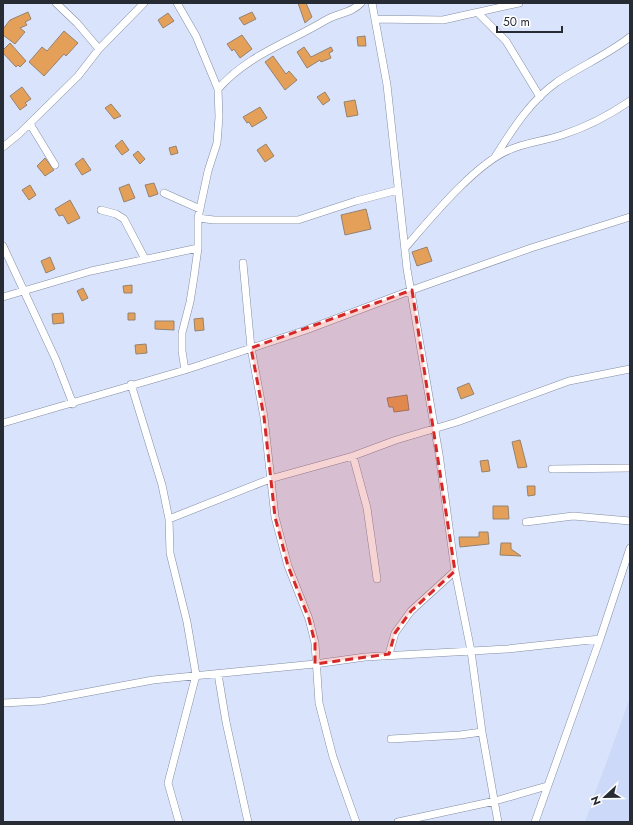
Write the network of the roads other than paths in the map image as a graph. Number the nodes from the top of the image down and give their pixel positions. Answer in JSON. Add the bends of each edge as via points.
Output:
{"nodes":[{"id":1,"x":56,"y":3,"type":"edge"},
{"id":2,"x":144,"y":3,"type":"edge"},
{"id":3,"x":177,"y":3,"type":"edge"},
{"id":4,"x":362,"y":3,"type":"edge"},
{"id":5,"x":372,"y":3,"type":"edge"},
{"id":6,"x":519,"y":3,"type":"edge"},
{"id":7,"x":478,"y":13,"type":"junction"},
{"id":8,"x":375,"y":18,"type":"junction"},
{"id":9,"x":630,"y":37,"type":"edge"},
{"id":10,"x":99,"y":49,"type":"junction"},
{"id":11,"x":218,"y":89,"type":"junction"},
{"id":12,"x":540,"y":96,"type":"junction"},
{"id":13,"x":630,"y":101,"type":"edge"},
{"id":14,"x":30,"y":124,"type":"junction"},
{"id":15,"x":3,"y":147,"type":"edge"},
{"id":16,"x":494,"y":157,"type":"junction"},
{"id":17,"x":55,"y":165,"type":"dead end"},
{"id":18,"x":398,"y":190,"type":"junction"},
{"id":19,"x":164,"y":193,"type":"dead end"},
{"id":20,"x":200,"y":209,"type":"junction"},
{"id":21,"x":101,"y":210,"type":"dead end"},
{"id":22,"x":630,"y":217,"type":"edge"},
{"id":23,"x":198,"y":218,"type":"junction"},
{"id":24,"x":3,"y":246,"type":"edge"},
{"id":25,"x":198,"y":248,"type":"junction"},
{"id":26,"x":405,"y":248,"type":"junction"},
{"id":27,"x":145,"y":259,"type":"junction"},
{"id":28,"x":243,"y":263,"type":"dead end"},
{"id":29,"x":412,"y":290,"type":"junction"},
{"id":30,"x":24,"y":292,"type":"junction"},
{"id":31,"x":3,"y":297,"type":"edge"},
{"id":32,"x":251,"y":348,"type":"junction"},
{"id":33,"x":630,"y":369,"type":"edge"},
{"id":34,"x":185,"y":370,"type":"junction"},
{"id":35,"x":131,"y":384,"type":"junction"},
{"id":36,"x":73,"y":404,"type":"junction"},
{"id":37,"x":3,"y":423,"type":"edge"},
{"id":38,"x":434,"y":429,"type":"junction"},
{"id":39,"x":353,"y":456,"type":"junction"},
{"id":40,"x":630,"y":468,"type":"edge"},
{"id":41,"x":552,"y":470,"type":"dead end"},
{"id":42,"x":270,"y":479,"type":"junction"},
{"id":43,"x":169,"y":519,"type":"junction"},
{"id":44,"x":630,"y":521,"type":"edge"},
{"id":45,"x":526,"y":522,"type":"dead end"},
{"id":46,"x":630,"y":548,"type":"edge"},
{"id":47,"x":455,"y":571,"type":"junction"},
{"id":48,"x":377,"y":579,"type":"dead end"},
{"id":49,"x":600,"y":639,"type":"junction"},
{"id":50,"x":471,"y":651,"type":"junction"},
{"id":51,"x":389,"y":654,"type":"junction"},
{"id":52,"x":315,"y":664,"type":"junction"},
{"id":53,"x":218,"y":674,"type":"junction"},
{"id":54,"x":196,"y":675,"type":"junction"},
{"id":55,"x":3,"y":704,"type":"edge"},
{"id":56,"x":482,"y":732,"type":"junction"},
{"id":57,"x":391,"y":739,"type":"dead end"},
{"id":58,"x":547,"y":786,"type":"junction"},
{"id":59,"x":495,"y":802,"type":"junction"},
{"id":60,"x":179,"y":822,"type":"edge"},
{"id":61,"x":248,"y":822,"type":"edge"},
{"id":62,"x":356,"y":822,"type":"edge"},
{"id":63,"x":398,"y":822,"type":"edge"},
{"id":64,"x":498,"y":822,"type":"edge"},
{"id":65,"x":535,"y":822,"type":"edge"}],
"edges":[{"from":1,"to":10,"type":"street"},
{"from":2,"to":10,"type":"street"},
{"from":3,"to":11,"type":"street","via":[[196,36]]},
{"from":4,"to":11,"type":"street","via":[[241,66]]},
{"from":5,"to":8,"type":"street"},
{"from":6,"to":7,"type":"street"},
{"from":7,"to":8,"type":"street","via":[[443,20]]},
{"from":7,"to":12,"type":"street","via":[[506,41]]},
{"from":8,"to":18,"type":"street","via":[[387,85]]},
{"from":9,"to":12,"type":"street","via":[[613,51],[557,82]]},
{"from":10,"to":14,"type":"street","via":[[78,76]]},
{"from":11,"to":20,"type":"street","via":[[217,143]]},
{"from":12,"to":16,"type":"street","via":[[517,123]]},
{"from":13,"to":16,"type":"street","via":[[608,117],[588,126],[509,149]]},
{"from":14,"to":15,"type":"street"},
{"from":14,"to":17,"type":"street"},
{"from":16,"to":26,"type":"street","via":[[431,217]]},
{"from":18,"to":23,"type":"street","via":[[298,220]]},
{"from":18,"to":26,"type":"street"},
{"from":19,"to":20,"type":"street"},
{"from":20,"to":23,"type":"street"},
{"from":21,"to":27,"type":"street","via":[[124,219]]},
{"from":22,"to":29,"type":"street","via":[[531,248]]},
{"from":23,"to":25,"type":"street"},
{"from":24,"to":30,"type":"street"},
{"from":25,"to":27,"type":"street"},
{"from":25,"to":34,"type":"street","via":[[190,302],[182,333]]},
{"from":26,"to":29,"type":"street"},
{"from":27,"to":30,"type":"street","via":[[91,271]]},
{"from":28,"to":32,"type":"street"},
{"from":29,"to":32,"type":"street"},
{"from":29,"to":38,"type":"street"},
{"from":30,"to":31,"type":"street"},
{"from":30,"to":36,"type":"street","via":[[56,360]]},
{"from":32,"to":34,"type":"street"},
{"from":32,"to":42,"type":"street","via":[[264,417]]},
{"from":33,"to":38,"type":"street","via":[[569,381]]},
{"from":34,"to":35,"type":"street"},
{"from":35,"to":36,"type":"street"},
{"from":35,"to":43,"type":"street","via":[[162,485]]},
{"from":36,"to":37,"type":"street"},
{"from":38,"to":39,"type":"street"},
{"from":38,"to":47,"type":"street"},
{"from":39,"to":42,"type":"street"},
{"from":39,"to":48,"type":"street","via":[[367,508]]},
{"from":40,"to":41,"type":"street"},
{"from":42,"to":43,"type":"street"},
{"from":42,"to":52,"type":"street","via":[[280,541],[309,619],[315,643]]},
{"from":43,"to":54,"type":"street","via":[[170,553],[187,622]]},
{"from":44,"to":45,"type":"street","via":[[573,516]]},
{"from":46,"to":49,"type":"street"},
{"from":47,"to":50,"type":"street"},
{"from":47,"to":51,"type":"street","via":[[411,612],[395,633]]},
{"from":49,"to":50,"type":"street"},
{"from":49,"to":58,"type":"street"},
{"from":50,"to":51,"type":"street"},
{"from":50,"to":56,"type":"street"},
{"from":51,"to":52,"type":"street"},
{"from":52,"to":53,"type":"street"},
{"from":52,"to":62,"type":"street","via":[[319,703],[329,742]]},
{"from":53,"to":54,"type":"street"},
{"from":53,"to":61,"type":"street","via":[[227,729]]},
{"from":54,"to":55,"type":"street","via":[[124,685],[41,701]]},
{"from":54,"to":60,"type":"street","via":[[168,783]]},
{"from":56,"to":57,"type":"street","via":[[460,736]]},
{"from":56,"to":59,"type":"street"},
{"from":58,"to":59,"type":"street"},
{"from":58,"to":65,"type":"street"},
{"from":59,"to":63,"type":"street"},
{"from":59,"to":64,"type":"street"}]}
